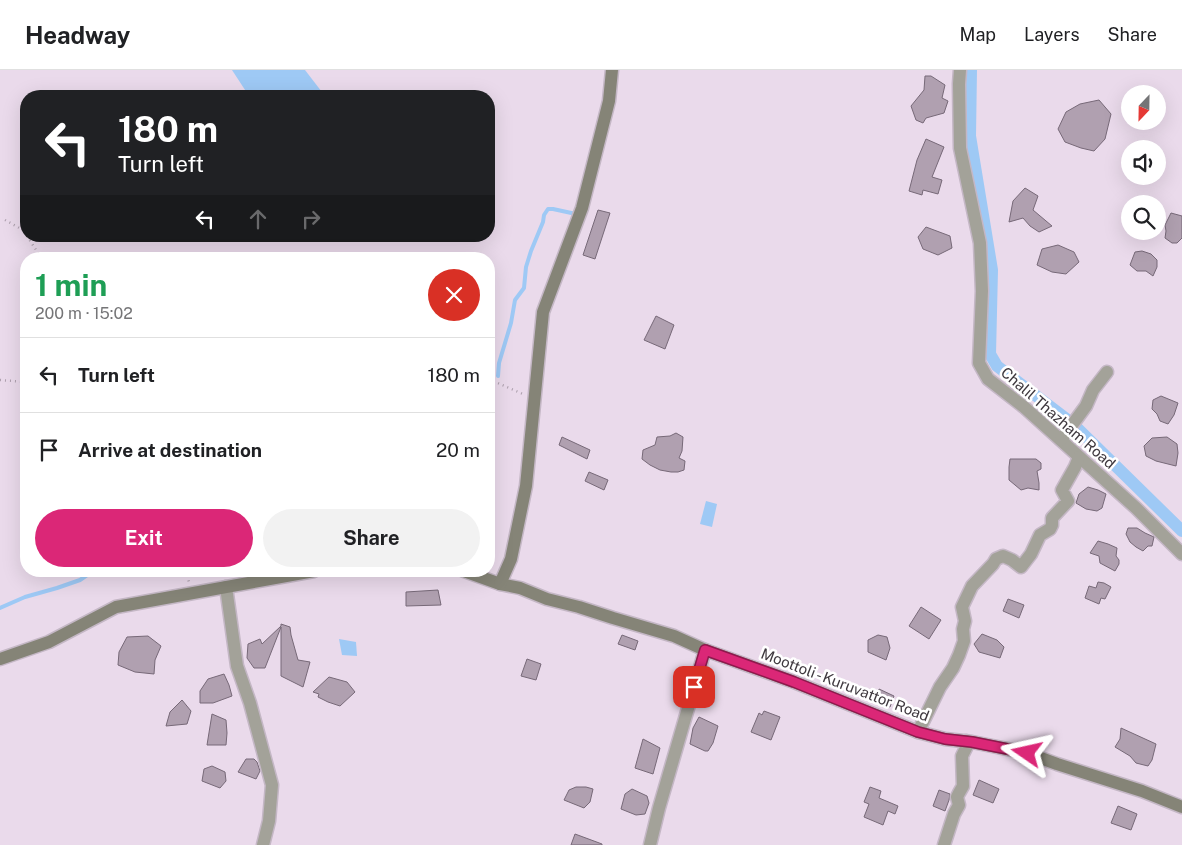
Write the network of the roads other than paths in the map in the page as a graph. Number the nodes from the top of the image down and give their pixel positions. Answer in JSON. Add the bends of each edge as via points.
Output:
{"nodes":[{"id":1,"x":612,"y":70,"type":"edge"},
{"id":2,"x":960,"y":70,"type":"edge"},
{"id":3,"x":1107,"y":372,"type":"dead end"},
{"id":4,"x":1060,"y":440,"type":"junction"},
{"id":5,"x":1079,"y":457,"type":"junction"},
{"id":6,"x":1182,"y":554,"type":"edge"},
{"id":7,"x":279,"y":577,"type":"edge"},
{"id":8,"x":481,"y":577,"type":"edge"},
{"id":9,"x":500,"y":584,"type":"junction"},
{"id":10,"x":226,"y":586,"type":"junction"},
{"id":11,"x":705,"y":650,"type":"junction"},
{"id":12,"x":0,"y":659,"type":"edge"},
{"id":13,"x":918,"y":732,"type":"junction"},
{"id":14,"x":966,"y":741,"type":"junction"},
{"id":15,"x":1182,"y":807,"type":"edge"},
{"id":16,"x":263,"y":845,"type":"edge"},
{"id":17,"x":650,"y":845,"type":"edge"},
{"id":18,"x":944,"y":845,"type":"edge"}],
"edges":[{"from":1,"to":9,"type":"main road","via":[[609,101],[582,208],[543,312],[526,486],[511,559]]},
{"from":2,"to":4,"type":"street","name":"Chalil Thazham Road","via":[[960,148],[980,243],[980,364],[988,379]]},
{"from":3,"to":4,"type":"street"},
{"from":4,"to":5,"type":"street","name":"Chalil Thazham Road"},
{"from":5,"to":6,"type":"street","name":"Chalil Thazham Road"},
{"from":5,"to":13,"type":"street","via":[[1062,490],[1068,501],[1052,518],[1050,530],[1040,535],[1021,567],[1002,556],[996,558],[972,586],[962,607],[964,641],[959,655]]},
{"from":7,"to":10,"type":"main road"},
{"from":8,"to":9,"type":"main road","name":"Moottoli - Kuruvattor Road"},
{"from":9,"to":11,"type":"main road","name":"Moottoli - Kuruvattor Road","via":[[674,636]]},
{"from":10,"to":12,"type":"main road","via":[[116,607],[49,642]]},
{"from":10,"to":16,"type":"street","via":[[237,666],[272,786]]},
{"from":11,"to":13,"type":"main road","name":"Moottoli - Kuruvattor Road"},
{"from":11,"to":17,"type":"street"},
{"from":13,"to":14,"type":"main road","name":"Moottoli - Kuruvattor Road"},
{"from":14,"to":15,"type":"main road","name":"Moottoli - Kuruvattor Road","via":[[1027,753]]},
{"from":14,"to":18,"type":"street","via":[[962,756],[963,786],[957,797],[959,805]]}]}
